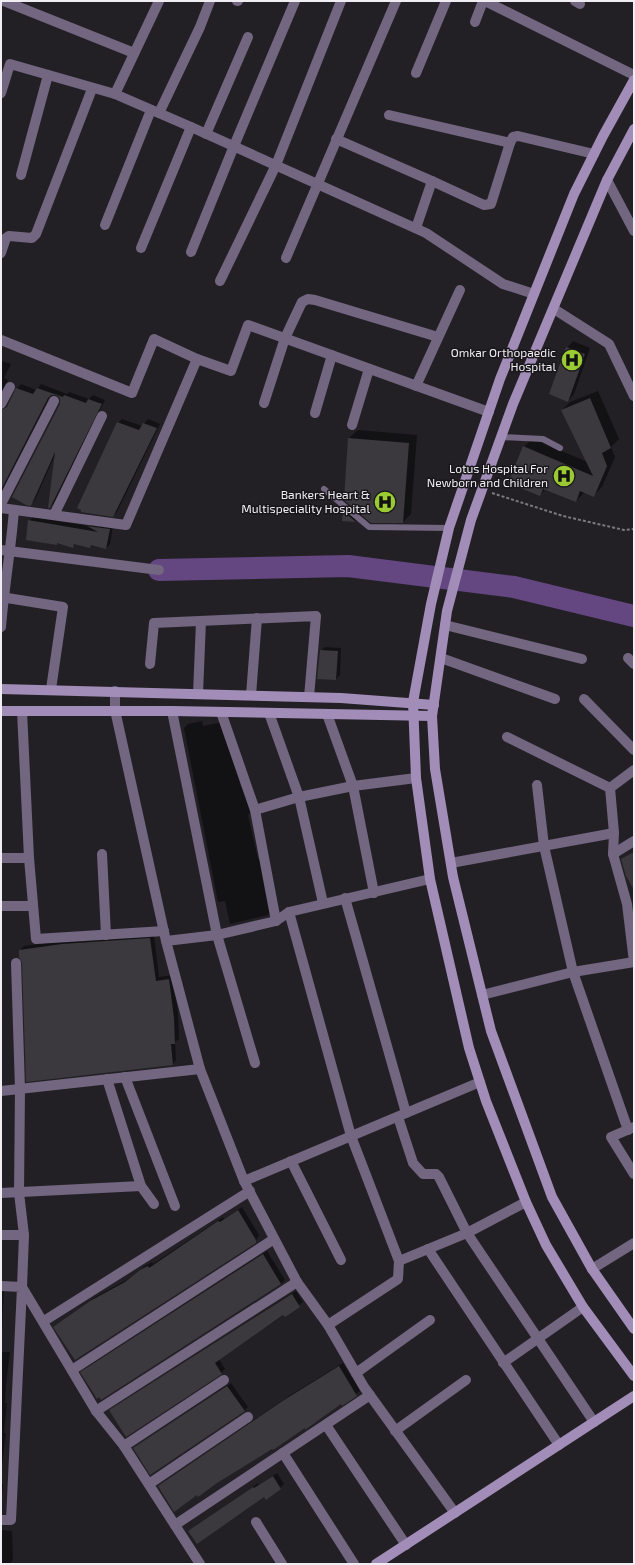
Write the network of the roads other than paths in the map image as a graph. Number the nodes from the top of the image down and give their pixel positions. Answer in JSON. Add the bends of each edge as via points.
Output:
{"nodes":[{"id":1,"x":4,"y":1,"type":"edge"},
{"id":2,"x":159,"y":1,"type":"edge"},
{"id":3,"x":210,"y":1,"type":"edge"},
{"id":4,"x":295,"y":1,"type":"edge"},
{"id":5,"x":340,"y":1,"type":"edge"},
{"id":6,"x":396,"y":1,"type":"edge"},
{"id":7,"x":446,"y":1,"type":"edge"},
{"id":8,"x":484,"y":1,"type":"edge"},
{"id":9,"x":475,"y":22,"type":"dead end"},
{"id":10,"x":248,"y":37,"type":"dead end"},
{"id":11,"x":134,"y":54,"type":"junction"},
{"id":12,"x":416,"y":73,"type":"dead end"},
{"id":13,"x":48,"y":75,"type":"junction"},
{"id":14,"x":634,"y":76,"type":"edge"},
{"id":15,"x":634,"y":80,"type":"edge"},
{"id":16,"x":92,"y":88,"type":"junction"},
{"id":17,"x":1,"y":93,"type":"edge"},
{"id":18,"x":115,"y":94,"type":"junction"},
{"id":19,"x":155,"y":112,"type":"junction"},
{"id":20,"x":389,"y":115,"type":"dead end"},
{"id":21,"x":191,"y":127,"type":"junction"},
{"id":22,"x":634,"y":128,"type":"edge"},
{"id":23,"x":206,"y":134,"type":"junction"},
{"id":24,"x":336,"y":139,"type":"junction"},
{"id":25,"x":510,"y":143,"type":"junction"},
{"id":26,"x":234,"y":146,"type":"junction"},
{"id":27,"x":594,"y":154,"type":"junction"},
{"id":28,"x":276,"y":164,"type":"junction"},
{"id":29,"x":21,"y":175,"type":"dead end"},
{"id":30,"x":607,"y":180,"type":"junction"},
{"id":31,"x":432,"y":181,"type":"junction"},
{"id":32,"x":317,"y":183,"type":"junction"},
{"id":33,"x":105,"y":225,"type":"dead end"},
{"id":34,"x":416,"y":228,"type":"junction"},
{"id":35,"x":634,"y":230,"type":"edge"},
{"id":36,"x":141,"y":248,"type":"dead end"},
{"id":37,"x":191,"y":252,"type":"dead end"},
{"id":38,"x":1,"y":254,"type":"edge"},
{"id":39,"x":286,"y":258,"type":"dead end"},
{"id":40,"x":220,"y":281,"type":"dead end"},
{"id":41,"x":460,"y":290,"type":"dead end"},
{"id":42,"x":534,"y":294,"type":"junction"},
{"id":43,"x":554,"y":309,"type":"junction"},
{"id":44,"x":438,"y":337,"type":"junction"},
{"id":45,"x":285,"y":338,"type":"junction"},
{"id":46,"x":1,"y":340,"type":"edge"},
{"id":47,"x":332,"y":355,"type":"junction"},
{"id":48,"x":197,"y":359,"type":"junction"},
{"id":49,"x":369,"y":369,"type":"junction"},
{"id":50,"x":416,"y":386,"type":"junction"},
{"id":51,"x":10,"y":387,"type":"dead end"},
{"id":52,"x":634,"y":396,"type":"edge"},
{"id":53,"x":54,"y":401,"type":"dead end"},
{"id":54,"x":264,"y":403,"type":"dead end"},
{"id":55,"x":1,"y":404,"type":"edge"},
{"id":56,"x":489,"y":412,"type":"junction"},
{"id":57,"x":316,"y":413,"type":"dead end"},
{"id":58,"x":102,"y":416,"type":"dead end"},
{"id":59,"x":352,"y":425,"type":"dead end"},
{"id":60,"x":501,"y":437,"type":"junction"},
{"id":61,"x":560,"y":448,"type":"dead end"},
{"id":62,"x":324,"y":489,"type":"dead end"},
{"id":63,"x":1,"y":504,"type":"edge"},
{"id":64,"x":1,"y":508,"type":"edge"},
{"id":65,"x":14,"y":510,"type":"junction"},
{"id":66,"x":54,"y":515,"type":"junction"},
{"id":67,"x":449,"y":528,"type":"junction"},
{"id":68,"x":6,"y":551,"type":"edge"},
{"id":69,"x":159,"y":570,"type":"dead end"},
{"id":70,"x":2,"y":597,"type":"edge"},
{"id":71,"x":257,"y":618,"type":"junction"},
{"id":72,"x":201,"y":621,"type":"junction"},
{"id":73,"x":445,"y":626,"type":"junction"},
{"id":74,"x":1,"y":627,"type":"edge"},
{"id":75,"x":441,"y":658,"type":"junction"},
{"id":76,"x":582,"y":659,"type":"dead end"},
{"id":77,"x":150,"y":664,"type":"dead end"},
{"id":78,"x":1,"y":689,"type":"edge"},
{"id":79,"x":51,"y":689,"type":"junction"},
{"id":80,"x":115,"y":691,"type":"junction"},
{"id":81,"x":198,"y":694,"type":"junction"},
{"id":82,"x":251,"y":695,"type":"junction"},
{"id":83,"x":309,"y":697,"type":"junction"},
{"id":84,"x":555,"y":699,"type":"dead end"},
{"id":85,"x":584,"y":699,"type":"dead end"},
{"id":86,"x":413,"y":702,"type":"junction"},
{"id":87,"x":434,"y":704,"type":"junction"},
{"id":88,"x":114,"y":710,"type":"junction"},
{"id":89,"x":172,"y":710,"type":"junction"},
{"id":90,"x":1,"y":711,"type":"edge"},
{"id":91,"x":22,"y":711,"type":"junction"},
{"id":92,"x":221,"y":712,"type":"junction"},
{"id":93,"x":269,"y":713,"type":"junction"},
{"id":94,"x":327,"y":714,"type":"junction"},
{"id":95,"x":413,"y":716,"type":"junction"},
{"id":96,"x":432,"y":716,"type":"junction"},
{"id":97,"x":507,"y":737,"type":"dead end"},
{"id":98,"x":634,"y":750,"type":"edge"},
{"id":99,"x":634,"y":770,"type":"edge"},
{"id":100,"x":416,"y":778,"type":"junction"},
{"id":101,"x":537,"y":785,"type":"dead end"},
{"id":102,"x":353,"y":786,"type":"junction"},
{"id":103,"x":610,"y":788,"type":"junction"},
{"id":104,"x":299,"y":796,"type":"junction"},
{"id":105,"x":255,"y":810,"type":"junction"},
{"id":106,"x":614,"y":834,"type":"junction"},
{"id":107,"x":634,"y":841,"type":"edge"},
{"id":108,"x":544,"y":846,"type":"junction"},
{"id":109,"x":102,"y":854,"type":"dead end"},
{"id":110,"x":614,"y":854,"type":"junction"},
{"id":111,"x":1,"y":858,"type":"edge"},
{"id":112,"x":29,"y":858,"type":"junction"},
{"id":113,"x":451,"y":863,"type":"junction"},
{"id":114,"x":430,"y":879,"type":"junction"},
{"id":115,"x":374,"y":893,"type":"junction"},
{"id":116,"x":345,"y":898,"type":"junction"},
{"id":117,"x":630,"y":902,"type":"edge"},
{"id":118,"x":323,"y":904,"type":"junction"},
{"id":119,"x":1,"y":906,"type":"edge"},
{"id":120,"x":33,"y":906,"type":"junction"},
{"id":121,"x":289,"y":912,"type":"junction"},
{"id":122,"x":276,"y":921,"type":"junction"},
{"id":123,"x":106,"y":935,"type":"junction"},
{"id":124,"x":217,"y":935,"type":"junction"},
{"id":125,"x":165,"y":936,"type":"junction"},
{"id":126,"x":634,"y":962,"type":"edge"},
{"id":127,"x":16,"y":963,"type":"dead end"},
{"id":128,"x":573,"y":972,"type":"junction"},
{"id":129,"x":482,"y":995,"type":"junction"},
{"id":130,"x":255,"y":1063,"type":"dead end"},
{"id":131,"x":200,"y":1069,"type":"junction"},
{"id":132,"x":126,"y":1077,"type":"junction"},
{"id":133,"x":107,"y":1079,"type":"junction"},
{"id":134,"x":480,"y":1082,"type":"junction"},
{"id":135,"x":20,"y":1088,"type":"junction"},
{"id":136,"x":1,"y":1091,"type":"edge"},
{"id":137,"x":402,"y":1115,"type":"junction"},
{"id":138,"x":631,"y":1129,"type":"edge"},
{"id":139,"x":351,"y":1136,"type":"junction"},
{"id":140,"x":291,"y":1161,"type":"junction"},
{"id":141,"x":634,"y":1174,"type":"edge"},
{"id":142,"x":244,"y":1181,"type":"junction"},
{"id":143,"x":142,"y":1186,"type":"junction"},
{"id":144,"x":250,"y":1191,"type":"junction"},
{"id":145,"x":19,"y":1193,"type":"junction"},
{"id":146,"x":1,"y":1194,"type":"edge"},
{"id":147,"x":526,"y":1202,"type":"junction"},
{"id":148,"x":154,"y":1204,"type":"dead end"},
{"id":149,"x":175,"y":1206,"type":"dead end"},
{"id":150,"x":467,"y":1233,"type":"junction"},
{"id":151,"x":1,"y":1235,"type":"edge"},
{"id":152,"x":24,"y":1235,"type":"junction"},
{"id":153,"x":274,"y":1239,"type":"junction"},
{"id":154,"x":634,"y":1243,"type":"edge"},
{"id":155,"x":428,"y":1249,"type":"junction"},
{"id":156,"x":341,"y":1260,"type":"dead end"},
{"id":157,"x":399,"y":1261,"type":"junction"},
{"id":158,"x":592,"y":1269,"type":"junction"},
{"id":159,"x":297,"y":1282,"type":"junction"},
{"id":160,"x":1,"y":1286,"type":"edge"},
{"id":161,"x":22,"y":1287,"type":"junction"},
{"id":162,"x":583,"y":1307,"type":"junction"},
{"id":163,"x":430,"y":1320,"type":"dead end"},
{"id":164,"x":44,"y":1321,"type":"junction"},
{"id":165,"x":328,"y":1325,"type":"junction"},
{"id":166,"x":634,"y":1329,"type":"edge"},
{"id":167,"x":538,"y":1340,"type":"junction"},
{"id":168,"x":503,"y":1363,"type":"junction"},
{"id":169,"x":72,"y":1370,"type":"junction"},
{"id":170,"x":356,"y":1373,"type":"junction"},
{"id":171,"x":634,"y":1376,"type":"edge"},
{"id":172,"x":224,"y":1380,"type":"dead end"},
{"id":173,"x":466,"y":1380,"type":"dead end"},
{"id":174,"x":370,"y":1395,"type":"junction"},
{"id":175,"x":634,"y":1396,"type":"edge"},
{"id":176,"x":96,"y":1411,"type":"junction"},
{"id":177,"x":248,"y":1417,"type":"dead end"},
{"id":178,"x":594,"y":1422,"type":"junction"},
{"id":179,"x":326,"y":1425,"type":"junction"},
{"id":180,"x":395,"y":1431,"type":"junction"},
{"id":181,"x":559,"y":1445,"type":"junction"},
{"id":182,"x":124,"y":1446,"type":"junction"},
{"id":183,"x":283,"y":1453,"type":"junction"},
{"id":184,"x":149,"y":1484,"type":"junction"},
{"id":185,"x":455,"y":1513,"type":"junction"},
{"id":186,"x":1,"y":1520,"type":"edge"},
{"id":187,"x":256,"y":1522,"type":"dead end"},
{"id":188,"x":175,"y":1525,"type":"junction"},
{"id":189,"x":406,"y":1545,"type":"junction"},
{"id":190,"x":200,"y":1564,"type":"edge"},
{"id":191,"x":282,"y":1564,"type":"edge"},
{"id":192,"x":354,"y":1564,"type":"edge"},
{"id":193,"x":376,"y":1564,"type":"edge"}],
"edges":[{"from":1,"to":11,"type":"street"},
{"from":2,"to":11,"type":"street"},
{"from":3,"to":19,"type":"street","via":[[200,27]]},
{"from":4,"to":26,"type":"street"},
{"from":5,"to":28,"type":"street"},
{"from":6,"to":24,"type":"street"},
{"from":7,"to":12,"type":"street"},
{"from":8,"to":9,"type":"street"},
{"from":8,"to":14,"type":"street"},
{"from":10,"to":23,"type":"street"},
{"from":11,"to":18,"type":"street"},
{"from":13,"to":16,"type":"street"},
{"from":13,"to":17,"type":"street","via":[[10,64]]},
{"from":13,"to":29,"type":"street"},
{"from":15,"to":27,"type":"street"},
{"from":16,"to":18,"type":"street"},
{"from":16,"to":38,"type":"street","via":[[36,234],[32,238],[9,236]]},
{"from":18,"to":19,"type":"street"},
{"from":19,"to":21,"type":"street"},
{"from":19,"to":33,"type":"street"},
{"from":20,"to":25,"type":"street"},
{"from":21,"to":23,"type":"street"},
{"from":21,"to":36,"type":"street"},
{"from":22,"to":30,"type":"street"},
{"from":23,"to":26,"type":"street"},
{"from":24,"to":31,"type":"street"},
{"from":24,"to":32,"type":"street"},
{"from":25,"to":27,"type":"street","via":[[513,137],[518,136]]},
{"from":25,"to":31,"type":"street","via":[[491,204],[484,205]]},
{"from":26,"to":28,"type":"street"},
{"from":26,"to":37,"type":"street"},
{"from":27,"to":42,"type":"street","via":[[574,194]]},
{"from":28,"to":32,"type":"street"},
{"from":28,"to":40,"type":"street"},
{"from":30,"to":35,"type":"street"},
{"from":30,"to":43,"type":"street"},
{"from":31,"to":34,"type":"street"},
{"from":32,"to":34,"type":"street"},
{"from":32,"to":39,"type":"street"},
{"from":34,"to":42,"type":"street","via":[[503,284]]},
{"from":41,"to":44,"type":"street"},
{"from":42,"to":56,"type":"street"},
{"from":43,"to":52,"type":"street","via":[[609,344]]},
{"from":43,"to":60,"type":"street"},
{"from":44,"to":45,"type":"street","via":[[308,299],[302,302]]},
{"from":44,"to":50,"type":"street"},
{"from":45,"to":47,"type":"street"},
{"from":45,"to":48,"type":"street","via":[[248,325],[231,371]]},
{"from":45,"to":54,"type":"street"},
{"from":46,"to":48,"type":"street","via":[[132,393],[154,339]]},
{"from":47,"to":49,"type":"street"},
{"from":47,"to":57,"type":"street"},
{"from":48,"to":66,"type":"street","via":[[126,525]]},
{"from":49,"to":50,"type":"street"},
{"from":49,"to":59,"type":"street"},
{"from":50,"to":56,"type":"street"},
{"from":51,"to":55,"type":"street"},
{"from":53,"to":63,"type":"street"},
{"from":56,"to":67,"type":"street"},
{"from":58,"to":66,"type":"street"},
{"from":60,"to":61,"type":"lane","via":[[544,439]]},
{"from":60,"to":73,"type":"street","via":[[466,534]]},
{"from":62,"to":67,"type":"lane","via":[[369,527]]},
{"from":64,"to":65,"type":"street"},
{"from":65,"to":66,"type":"street"},
{"from":65,"to":68,"type":"street"},
{"from":67,"to":86,"type":"street","via":[[431,604]]},
{"from":68,"to":69,"type":"street"},
{"from":68,"to":70,"type":"street"},
{"from":70,"to":74,"type":"street"},
{"from":70,"to":79,"type":"street","via":[[63,606]]},
{"from":71,"to":72,"type":"street"},
{"from":71,"to":82,"type":"street"},
{"from":71,"to":83,"type":"street","via":[[316,616]]},
{"from":72,"to":77,"type":"street","via":[[154,623]]},
{"from":72,"to":81,"type":"street"},
{"from":73,"to":75,"type":"street"},
{"from":73,"to":76,"type":"street"},
{"from":75,"to":84,"type":"street"},
{"from":75,"to":87,"type":"street"},
{"from":78,"to":79,"type":"street"},
{"from":79,"to":80,"type":"street"},
{"from":80,"to":81,"type":"street"},
{"from":80,"to":88,"type":"street"},
{"from":81,"to":82,"type":"street"},
{"from":82,"to":83,"type":"street"},
{"from":83,"to":86,"type":"street"},
{"from":85,"to":98,"type":"street"},
{"from":86,"to":87,"type":"street"},
{"from":86,"to":95,"type":"street"},
{"from":87,"to":96,"type":"street"},
{"from":88,"to":89,"type":"street"},
{"from":88,"to":91,"type":"street"},
{"from":88,"to":125,"type":"street"},
{"from":89,"to":92,"type":"street"},
{"from":89,"to":124,"type":"street"},
{"from":90,"to":91,"type":"street"},
{"from":91,"to":112,"type":"street"},
{"from":92,"to":93,"type":"street"},
{"from":92,"to":105,"type":"street"},
{"from":93,"to":94,"type":"street"},
{"from":93,"to":104,"type":"street"},
{"from":94,"to":95,"type":"street"},
{"from":94,"to":102,"type":"street"},
{"from":95,"to":96,"type":"street"},
{"from":95,"to":100,"type":"street"},
{"from":96,"to":113,"type":"street","via":[[435,769]]},
{"from":97,"to":103,"type":"street"},
{"from":99,"to":103,"type":"street"},
{"from":100,"to":102,"type":"street"},
{"from":100,"to":114,"type":"street"},
{"from":101,"to":108,"type":"street"},
{"from":102,"to":104,"type":"street"},
{"from":102,"to":115,"type":"street"},
{"from":103,"to":106,"type":"street"},
{"from":104,"to":105,"type":"street"},
{"from":104,"to":118,"type":"street"},
{"from":105,"to":122,"type":"street"},
{"from":106,"to":108,"type":"street"},
{"from":106,"to":110,"type":"street"},
{"from":107,"to":110,"type":"street"},
{"from":108,"to":113,"type":"street"},
{"from":108,"to":128,"type":"street"},
{"from":109,"to":123,"type":"street"},
{"from":110,"to":117,"type":"street"},
{"from":111,"to":112,"type":"street"},
{"from":112,"to":120,"type":"street"},
{"from":113,"to":129,"type":"street"},
{"from":114,"to":115,"type":"street"},
{"from":114,"to":134,"type":"street","via":[[469,1048]]},
{"from":115,"to":116,"type":"street"},
{"from":116,"to":118,"type":"street"},
{"from":116,"to":137,"type":"street"},
{"from":117,"to":126,"type":"street"},
{"from":118,"to":121,"type":"street"},
{"from":119,"to":120,"type":"street"},
{"from":120,"to":123,"type":"street","via":[[36,939]]},
{"from":121,"to":122,"type":"street"},
{"from":121,"to":139,"type":"street"},
{"from":122,"to":124,"type":"street"},
{"from":123,"to":125,"type":"street"},
{"from":124,"to":125,"type":"street"},
{"from":124,"to":130,"type":"street"},
{"from":125,"to":131,"type":"street"},
{"from":126,"to":128,"type":"street"},
{"from":127,"to":135,"type":"street"},
{"from":128,"to":129,"type":"street"},
{"from":128,"to":138,"type":"street"},
{"from":129,"to":158,"type":"street","via":[[491,1031],[548,1188]]},
{"from":131,"to":132,"type":"street"},
{"from":131,"to":142,"type":"street"},
{"from":132,"to":133,"type":"street"},
{"from":132,"to":149,"type":"street"},
{"from":133,"to":135,"type":"street"},
{"from":133,"to":143,"type":"street"},
{"from":134,"to":137,"type":"street"},
{"from":134,"to":147,"type":"street"},
{"from":135,"to":136,"type":"street"},
{"from":135,"to":145,"type":"street"},
{"from":137,"to":139,"type":"street"},
{"from":137,"to":150,"type":"street","via":[[413,1163],[423,1174],[436,1174],[439,1177]]},
{"from":138,"to":141,"type":"street","via":[[611,1137]]},
{"from":139,"to":140,"type":"street"},
{"from":139,"to":157,"type":"street"},
{"from":140,"to":142,"type":"street"},
{"from":140,"to":156,"type":"street"},
{"from":142,"to":144,"type":"street"},
{"from":143,"to":145,"type":"street"},
{"from":143,"to":148,"type":"street"},
{"from":144,"to":153,"type":"street"},
{"from":144,"to":164,"type":"street"},
{"from":145,"to":146,"type":"street"},
{"from":145,"to":152,"type":"street"},
{"from":147,"to":150,"type":"street"},
{"from":147,"to":162,"type":"street","via":[[546,1245]]},
{"from":150,"to":155,"type":"street"},
{"from":150,"to":167,"type":"street"},
{"from":151,"to":152,"type":"street"},
{"from":152,"to":161,"type":"street"},
{"from":153,"to":159,"type":"street"},
{"from":153,"to":169,"type":"street"},
{"from":154,"to":158,"type":"street"},
{"from":155,"to":157,"type":"street"},
{"from":155,"to":168,"type":"street"},
{"from":157,"to":165,"type":"street","via":[[398,1279]]},
{"from":158,"to":166,"type":"street"},
{"from":159,"to":165,"type":"street"},
{"from":159,"to":176,"type":"street"},
{"from":160,"to":161,"type":"street"},
{"from":161,"to":164,"type":"street"},
{"from":161,"to":186,"type":"street","via":[[11,1520]]},
{"from":162,"to":167,"type":"street"},
{"from":162,"to":171,"type":"street"},
{"from":163,"to":170,"type":"street"},
{"from":164,"to":169,"type":"street"},
{"from":165,"to":170,"type":"street"},
{"from":167,"to":168,"type":"street"},
{"from":167,"to":178,"type":"street"},
{"from":168,"to":181,"type":"street"},
{"from":169,"to":176,"type":"street"},
{"from":170,"to":174,"type":"street"},
{"from":172,"to":182,"type":"street"},
{"from":173,"to":180,"type":"street"},
{"from":174,"to":179,"type":"street"},
{"from":174,"to":180,"type":"street"},
{"from":175,"to":178,"type":"street"},
{"from":176,"to":182,"type":"street"},
{"from":177,"to":184,"type":"street"},
{"from":178,"to":181,"type":"street"},
{"from":179,"to":183,"type":"street"},
{"from":179,"to":189,"type":"street"},
{"from":180,"to":185,"type":"street"},
{"from":181,"to":185,"type":"street"},
{"from":182,"to":184,"type":"street"},
{"from":183,"to":188,"type":"street"},
{"from":183,"to":192,"type":"street"},
{"from":184,"to":188,"type":"street"},
{"from":185,"to":189,"type":"street"},
{"from":187,"to":191,"type":"street"},
{"from":188,"to":190,"type":"street"},
{"from":189,"to":193,"type":"street"}]}
